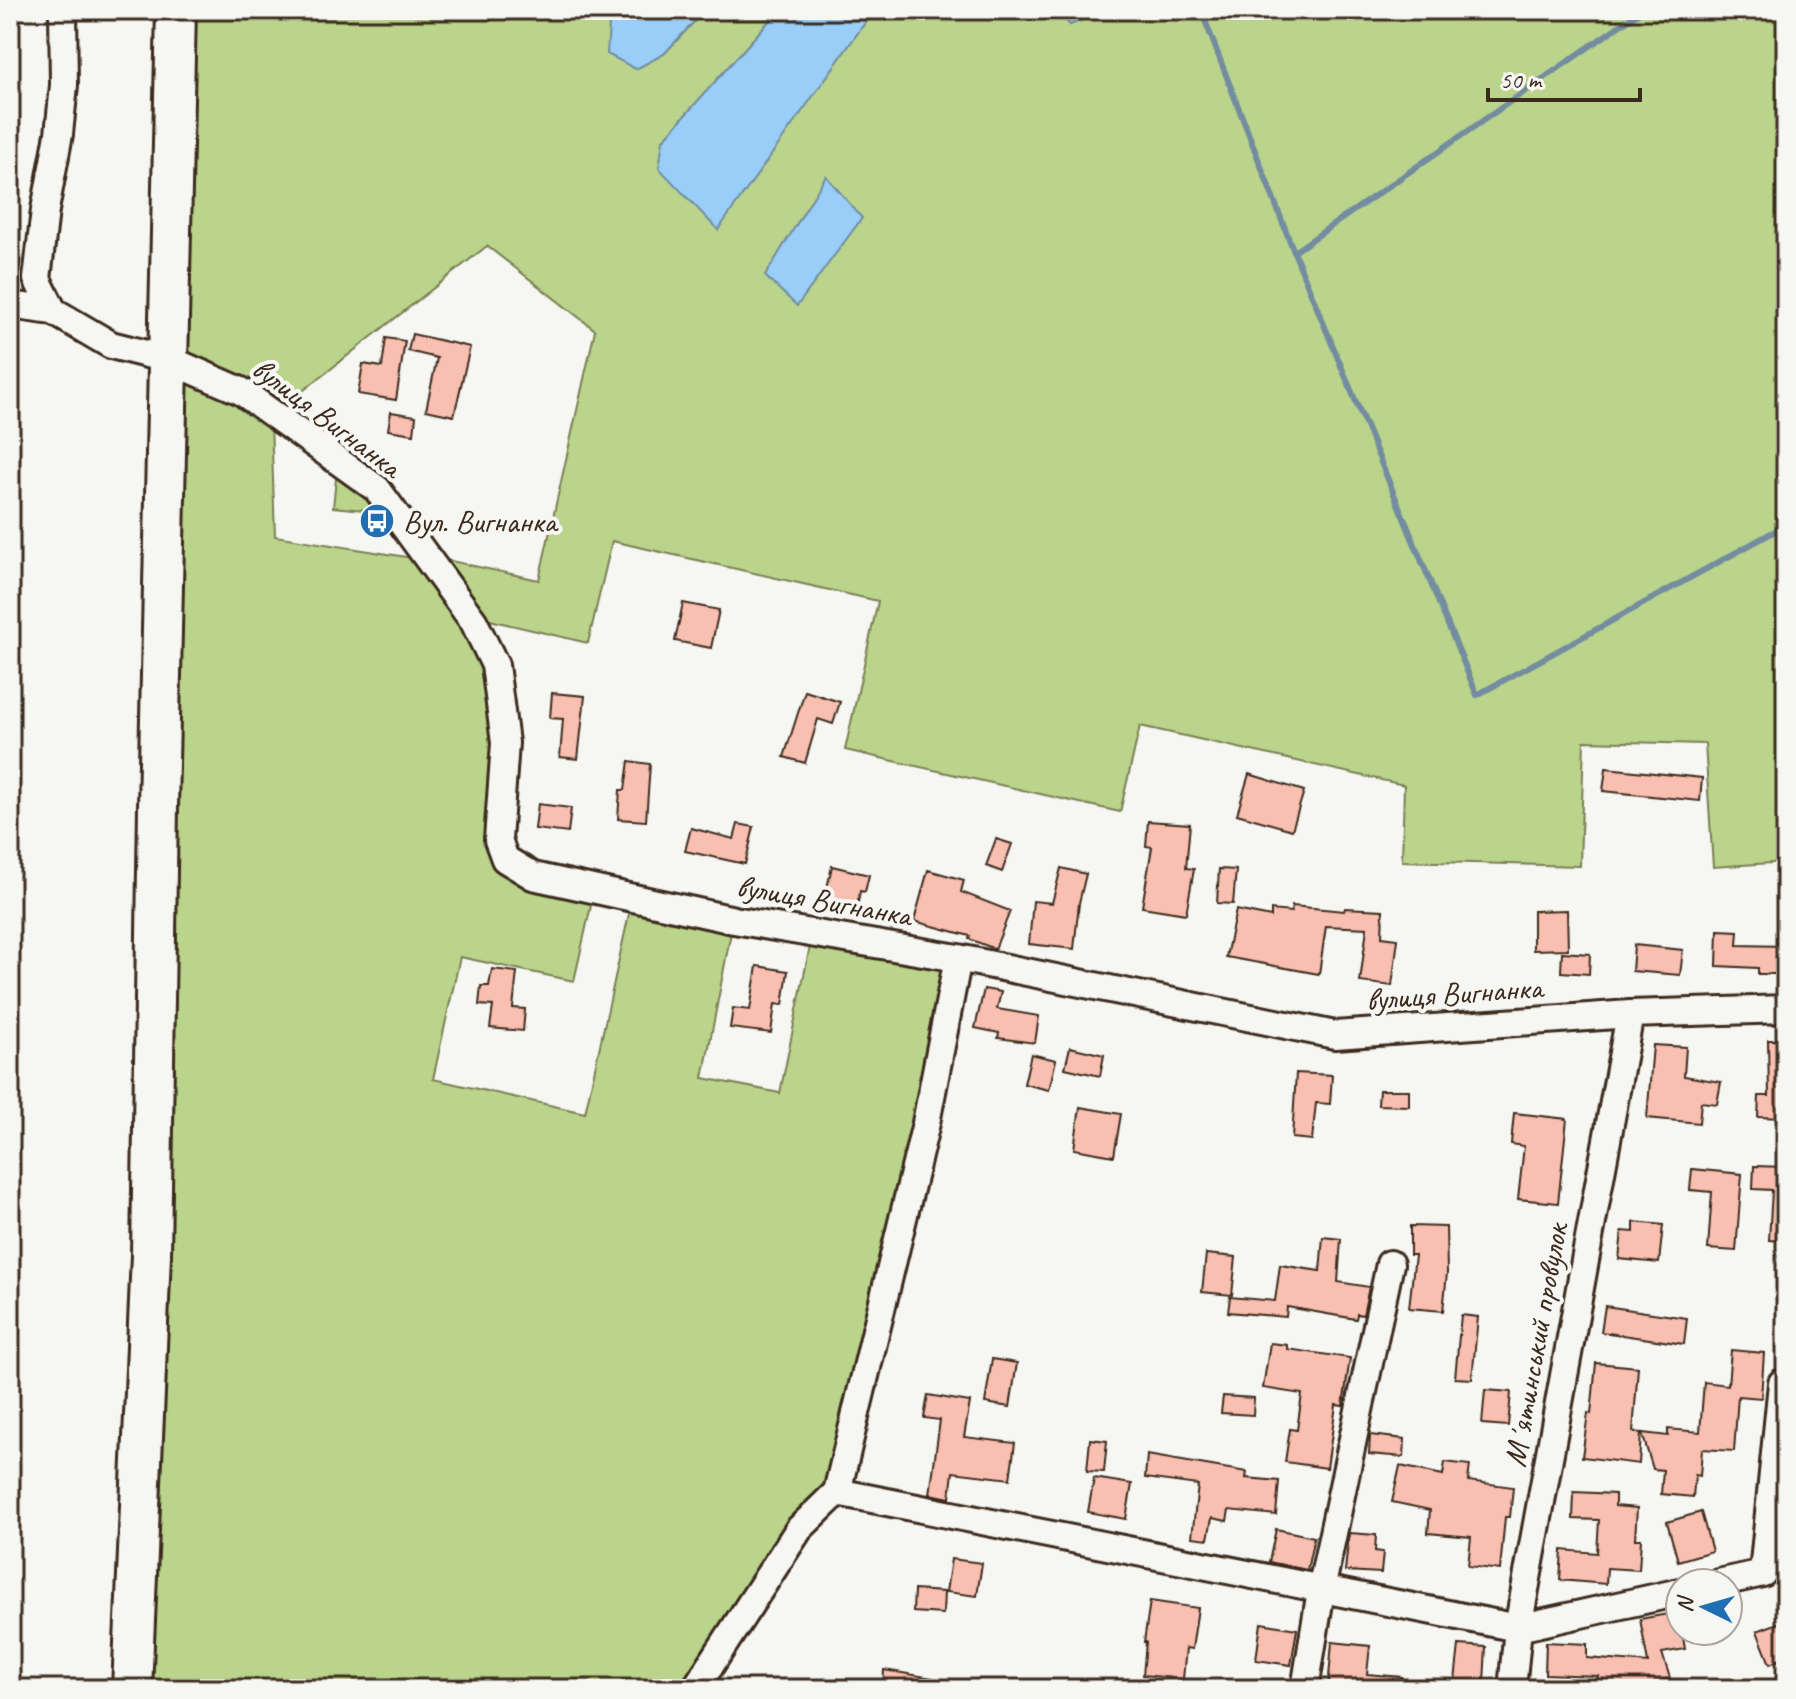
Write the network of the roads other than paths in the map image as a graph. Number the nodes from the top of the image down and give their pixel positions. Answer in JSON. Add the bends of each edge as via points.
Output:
{"nodes":[{"id":1,"x":63,"y":10,"type":"edge"},
{"id":2,"x":176,"y":10,"type":"edge"},
{"id":3,"x":10,"y":305,"type":"edge"},
{"id":4,"x":53,"y":311,"type":"junction"},
{"id":5,"x":170,"y":360,"type":"junction"},
{"id":6,"x":958,"y":958,"type":"junction"},
{"id":7,"x":1786,"y":1009,"type":"edge"},
{"id":8,"x":1630,"y":1014,"type":"junction"},
{"id":9,"x":1390,"y":1264,"type":"dead end"},
{"id":10,"x":1782,"y":1383,"type":"dead end"},
{"id":11,"x":837,"y":1492,"type":"junction"},
{"id":12,"x":1744,"y":1577,"type":"edge"},
{"id":13,"x":1321,"y":1590,"type":"junction"},
{"id":14,"x":1664,"y":1596,"type":"edge"},
{"id":15,"x":1518,"y":1628,"type":"junction"},
{"id":16,"x":132,"y":1689,"type":"edge"},
{"id":17,"x":695,"y":1689,"type":"edge"},
{"id":18,"x":1305,"y":1689,"type":"edge"},
{"id":19,"x":1512,"y":1689,"type":"edge"}],
"edges":[{"from":1,"to":4,"type":"street","via":[[64,85],[37,279]]},
{"from":2,"to":5,"type":"highway"},
{"from":3,"to":4,"type":"street"},
{"from":4,"to":5,"type":"street","name":"вулиця Вигнанка","via":[[111,345]]},
{"from":5,"to":6,"type":"street","name":"вулиця Вигнанка","via":[[241,391],[377,489],[474,622],[495,665],[505,743],[498,840],[505,859],[533,876],[719,916]]},
{"from":5,"to":16,"type":"highway","via":[[151,1255]]},
{"from":6,"to":8,"type":"street","name":"вулиця Вигнанка","via":[[1335,1035]]},
{"from":6,"to":11,"type":"street","via":[[926,1123]]},
{"from":7,"to":8,"type":"street","name":"вулиця Вигнанка"},
{"from":8,"to":15,"type":"street","name":"Мʼятинський провулок"},
{"from":9,"to":13,"type":"street"},
{"from":10,"to":12,"type":"street","via":[[1763,1573]]},
{"from":11,"to":13,"type":"street"},
{"from":11,"to":17,"type":"street","via":[[799,1529]]},
{"from":13,"to":15,"type":"street"},
{"from":13,"to":18,"type":"street"},
{"from":14,"to":15,"type":"street"},
{"from":15,"to":19,"type":"street","name":"Мʼятинський провулок"}]}
